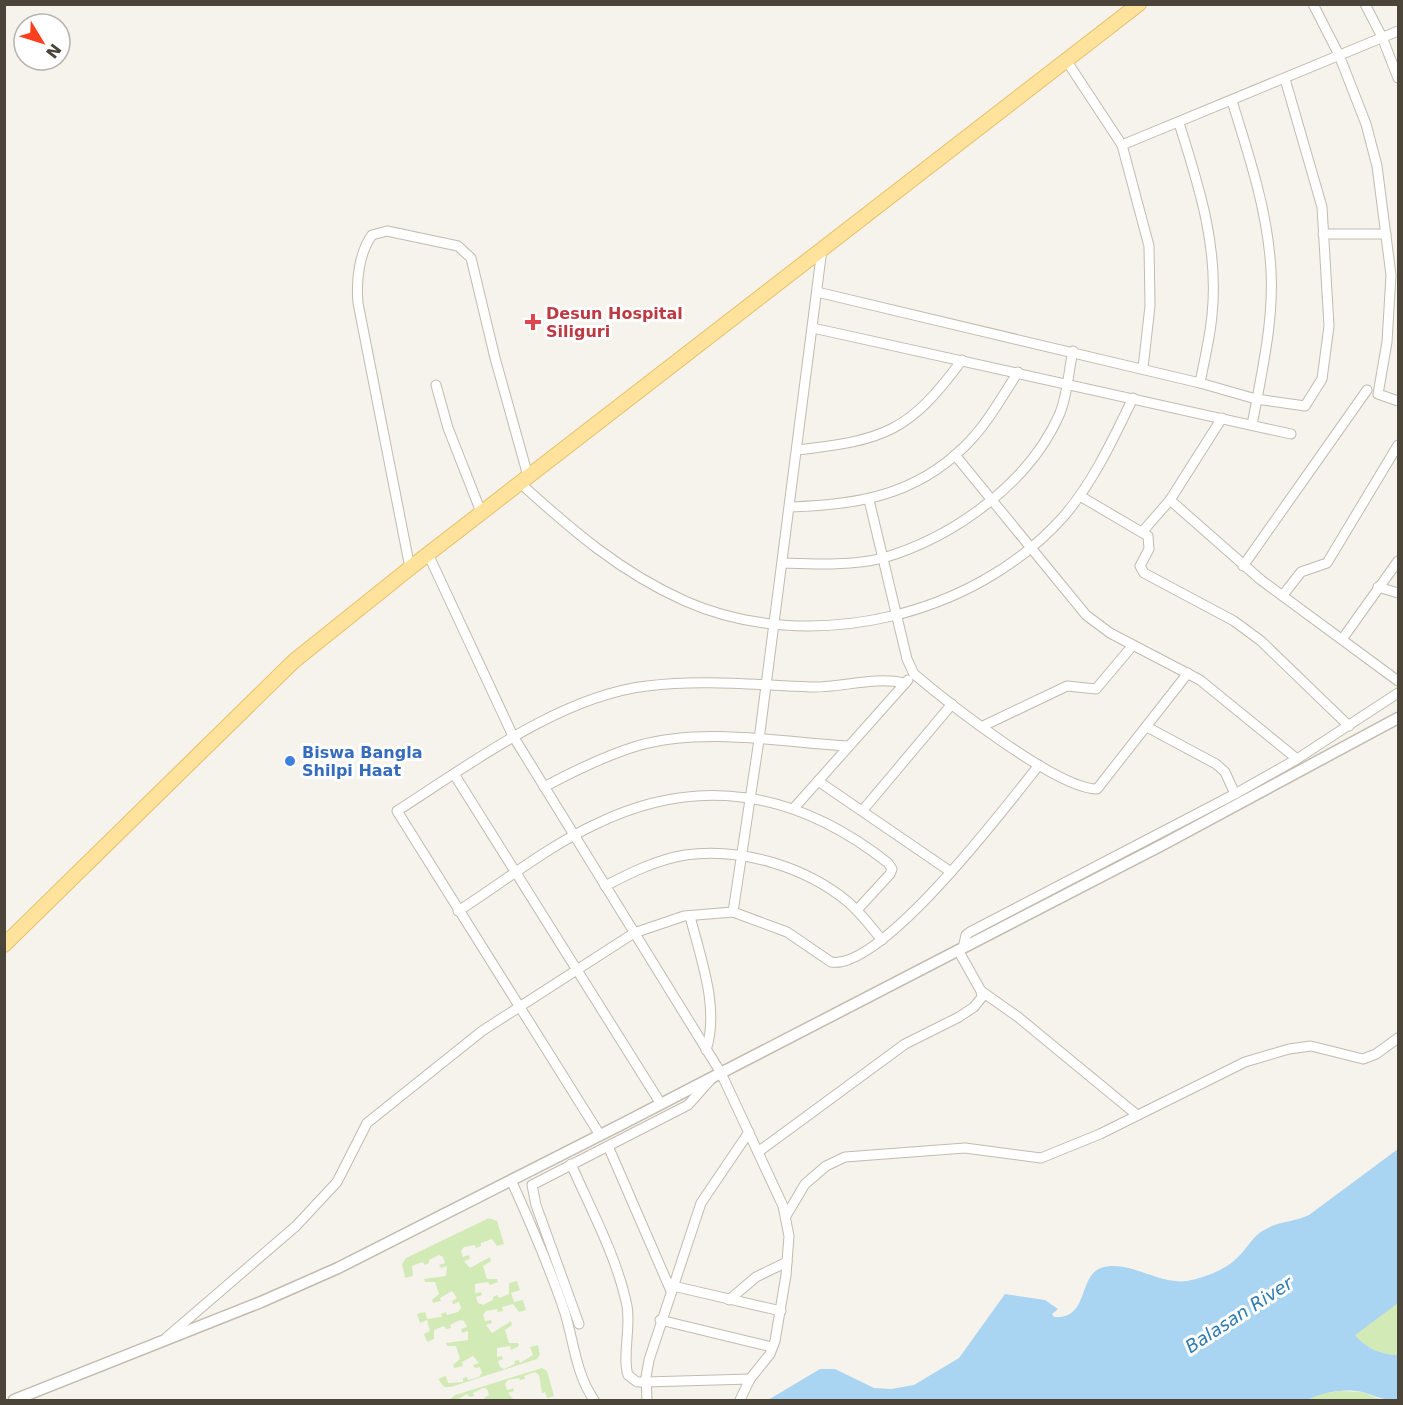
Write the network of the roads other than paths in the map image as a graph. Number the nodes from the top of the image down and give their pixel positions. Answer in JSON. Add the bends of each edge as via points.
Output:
{"nodes":[{"id":1,"x":1139,"y":4,"type":"edge"},
{"id":2,"x":1313,"y":4,"type":"edge"},
{"id":3,"x":1365,"y":4,"type":"edge"},
{"id":4,"x":1398,"y":31,"type":"edge"},
{"id":5,"x":1382,"y":37,"type":"junction"},
{"id":6,"x":1339,"y":55,"type":"junction"},
{"id":7,"x":1066,"y":60,"type":"junction"},
{"id":8,"x":1398,"y":78,"type":"edge"},
{"id":9,"x":1285,"y":79,"type":"junction"},
{"id":10,"x":1232,"y":101,"type":"junction"},
{"id":11,"x":1179,"y":123,"type":"junction"},
{"id":12,"x":1122,"y":145,"type":"junction"},
{"id":13,"x":1323,"y":234,"type":"junction"},
{"id":14,"x":1386,"y":234,"type":"junction"},
{"id":15,"x":822,"y":249,"type":"junction"},
{"id":16,"x":1395,"y":275,"type":"edge"},
{"id":17,"x":817,"y":292,"type":"junction"},
{"id":18,"x":813,"y":328,"type":"junction"},
{"id":19,"x":1073,"y":351,"type":"junction"},
{"id":20,"x":962,"y":360,"type":"junction"},
{"id":21,"x":1143,"y":368,"type":"junction"},
{"id":22,"x":1018,"y":372,"type":"junction"},
{"id":23,"x":1200,"y":383,"type":"junction"},
{"id":24,"x":1070,"y":384,"type":"junction"},
{"id":25,"x":436,"y":385,"type":"dead end"},
{"id":26,"x":1367,"y":390,"type":"dead end"},
{"id":27,"x":1133,"y":398,"type":"junction"},
{"id":28,"x":1256,"y":399,"type":"junction"},
{"id":29,"x":1398,"y":401,"type":"edge"},
{"id":30,"x":1222,"y":418,"type":"junction"},
{"id":31,"x":1252,"y":425,"type":"junction"},
{"id":32,"x":1291,"y":434,"type":"dead end"},
{"id":33,"x":1398,"y":446,"type":"edge"},
{"id":34,"x":797,"y":450,"type":"junction"},
{"id":35,"x":956,"y":455,"type":"junction"},
{"id":36,"x":524,"y":479,"type":"junction"},
{"id":37,"x":1080,"y":496,"type":"junction"},
{"id":38,"x":869,"y":500,"type":"junction"},
{"id":39,"x":993,"y":500,"type":"junction"},
{"id":40,"x":1170,"y":500,"type":"junction"},
{"id":41,"x":790,"y":507,"type":"junction"},
{"id":42,"x":481,"y":512,"type":"junction"},
{"id":43,"x":1143,"y":531,"type":"junction"},
{"id":44,"x":1029,"y":548,"type":"junction"},
{"id":45,"x":428,"y":554,"type":"junction"},
{"id":46,"x":882,"y":558,"type":"junction"},
{"id":47,"x":1398,"y":561,"type":"edge"},
{"id":48,"x":782,"y":563,"type":"junction"},
{"id":49,"x":1243,"y":566,"type":"junction"},
{"id":50,"x":410,"y":568,"type":"junction"},
{"id":51,"x":1378,"y":587,"type":"junction"},
{"id":52,"x":1398,"y":593,"type":"edge"},
{"id":53,"x":1283,"y":595,"type":"junction"},
{"id":54,"x":896,"y":614,"type":"junction"},
{"id":55,"x":774,"y":626,"type":"junction"},
{"id":56,"x":1343,"y":638,"type":"junction"},
{"id":57,"x":1133,"y":645,"type":"junction"},
{"id":58,"x":1188,"y":673,"type":"junction"},
{"id":59,"x":914,"y":674,"type":"junction"},
{"id":60,"x":1398,"y":681,"type":"edge"},
{"id":61,"x":905,"y":683,"type":"junction"},
{"id":62,"x":766,"y":684,"type":"junction"},
{"id":63,"x":1398,"y":693,"type":"edge"},
{"id":64,"x":952,"y":704,"type":"junction"},
{"id":65,"x":1398,"y":718,"type":"edge"},
{"id":66,"x":983,"y":726,"type":"junction"},
{"id":67,"x":1349,"y":726,"type":"junction"},
{"id":68,"x":1147,"y":727,"type":"junction"},
{"id":69,"x":513,"y":736,"type":"junction"},
{"id":70,"x":759,"y":740,"type":"junction"},
{"id":71,"x":848,"y":746,"type":"junction"},
{"id":72,"x":1297,"y":759,"type":"junction"},
{"id":73,"x":1039,"y":765,"type":"junction"},
{"id":74,"x":454,"y":774,"type":"junction"},
{"id":75,"x":818,"y":781,"type":"junction"},
{"id":76,"x":544,"y":787,"type":"junction"},
{"id":77,"x":1235,"y":794,"type":"junction"},
{"id":78,"x":751,"y":796,"type":"junction"},
{"id":79,"x":794,"y":808,"type":"junction"},
{"id":80,"x":863,"y":810,"type":"junction"},
{"id":81,"x":574,"y":836,"type":"junction"},
{"id":82,"x":742,"y":855,"type":"junction"},
{"id":83,"x":951,"y":872,"type":"junction"},
{"id":84,"x":517,"y":873,"type":"junction"},
{"id":85,"x":605,"y":886,"type":"junction"},
{"id":86,"x":857,"y":910,"type":"junction"},
{"id":87,"x":458,"y":911,"type":"junction"},
{"id":88,"x":733,"y":912,"type":"junction"},
{"id":89,"x":690,"y":916,"type":"junction"},
{"id":90,"x":634,"y":933,"type":"junction"},
{"id":91,"x":882,"y":940,"type":"junction"},
{"id":92,"x":4,"y":945,"type":"edge"},
{"id":93,"x":961,"y":949,"type":"junction"},
{"id":94,"x":578,"y":969,"type":"junction"},
{"id":95,"x":981,"y":991,"type":"junction"},
{"id":96,"x":519,"y":1006,"type":"junction"},
{"id":97,"x":1398,"y":1038,"type":"edge"},
{"id":98,"x":706,"y":1050,"type":"junction"},
{"id":99,"x":717,"y":1075,"type":"junction"},
{"id":100,"x":661,"y":1104,"type":"junction"},
{"id":101,"x":1137,"y":1115,"type":"junction"},
{"id":102,"x":749,"y":1132,"type":"junction"},
{"id":103,"x":600,"y":1136,"type":"junction"},
{"id":104,"x":608,"y":1146,"type":"junction"},
{"id":105,"x":758,"y":1152,"type":"junction"},
{"id":106,"x":571,"y":1164,"type":"junction"},
{"id":107,"x":511,"y":1180,"type":"junction"},
{"id":108,"x":786,"y":1216,"type":"junction"},
{"id":109,"x":787,"y":1262,"type":"junction"},
{"id":110,"x":672,"y":1289,"type":"junction"},
{"id":111,"x":729,"y":1300,"type":"junction"},
{"id":112,"x":782,"y":1311,"type":"junction"},
{"id":113,"x":660,"y":1320,"type":"junction"},
{"id":114,"x":579,"y":1324,"type":"dead end"},
{"id":115,"x":162,"y":1341,"type":"junction"},
{"id":116,"x":772,"y":1347,"type":"junction"},
{"id":117,"x":750,"y":1379,"type":"junction"},
{"id":118,"x":645,"y":1382,"type":"junction"},
{"id":119,"x":14,"y":1401,"type":"edge"},
{"id":120,"x":594,"y":1401,"type":"edge"},
{"id":121,"x":647,"y":1401,"type":"edge"},
{"id":122,"x":740,"y":1401,"type":"edge"}],
"edges":[{"from":1,"to":7,"type":"main road"},
{"from":2,"to":6,"type":"street"},
{"from":3,"to":5,"type":"street"},
{"from":4,"to":5,"type":"street"},
{"from":5,"to":6,"type":"street"},
{"from":5,"to":8,"type":"street"},
{"from":6,"to":9,"type":"street"},
{"from":6,"to":14,"type":"street","via":[[1366,124],[1377,166]]},
{"from":7,"to":12,"type":"street"},
{"from":7,"to":15,"type":"main road"},
{"from":9,"to":10,"type":"street"},
{"from":9,"to":13,"type":"street","via":[[1322,207]]},
{"from":10,"to":11,"type":"street"},
{"from":10,"to":28,"type":"street","via":[[1261,196],[1271,259],[1269,331]]},
{"from":11,"to":12,"type":"street"},
{"from":11,"to":23,"type":"street","via":[[1204,204],[1213,262],[1212,315]]},
{"from":12,"to":21,"type":"street","via":[[1149,246],[1150,306]]},
{"from":13,"to":14,"type":"street"},
{"from":13,"to":28,"type":"street","via":[[1329,326],[1322,379],[1305,406]]},
{"from":14,"to":16,"type":"street"},
{"from":15,"to":17,"type":"street"},
{"from":15,"to":36,"type":"main road"},
{"from":16,"to":29,"type":"street","via":[[1378,394]]},
{"from":17,"to":18,"type":"street"},
{"from":17,"to":19,"type":"street"},
{"from":18,"to":20,"type":"street"},
{"from":18,"to":34,"type":"street"},
{"from":19,"to":21,"type":"street"},
{"from":19,"to":24,"type":"street"},
{"from":20,"to":22,"type":"street"},
{"from":20,"to":34,"type":"street","via":[[932,398],[907,421],[861,442]]},
{"from":21,"to":23,"type":"street"},
{"from":22,"to":24,"type":"street"},
{"from":22,"to":35,"type":"street","via":[[987,420]]},
{"from":23,"to":28,"type":"street"},
{"from":24,"to":27,"type":"street"},
{"from":24,"to":39,"type":"street","via":[[1060,413],[1039,448]]},
{"from":25,"to":42,"type":"street","via":[[447,428]]},
{"from":26,"to":49,"type":"street"},
{"from":27,"to":30,"type":"street"},
{"from":27,"to":37,"type":"street"},
{"from":28,"to":31,"type":"street"},
{"from":30,"to":31,"type":"street"},
{"from":30,"to":40,"type":"street"},
{"from":31,"to":32,"type":"street"},
{"from":33,"to":53,"type":"street","via":[[1327,564],[1301,572]]},
{"from":34,"to":41,"type":"street"},
{"from":35,"to":38,"type":"street","via":[[922,478]]},
{"from":35,"to":39,"type":"street"},
{"from":36,"to":42,"type":"main road"},
{"from":36,"to":50,"type":"street","via":[[471,258],[458,246],[387,231],[372,235],[358,276],[358,303]]},
{"from":36,"to":55,"type":"street","via":[[592,547],[639,576],[686,601]]},
{"from":37,"to":43,"type":"street"},
{"from":37,"to":44,"type":"street"},
{"from":38,"to":41,"type":"street"},
{"from":38,"to":46,"type":"street"},
{"from":39,"to":44,"type":"street"},
{"from":39,"to":46,"type":"street","via":[[944,532]]},
{"from":40,"to":43,"type":"street"},
{"from":40,"to":49,"type":"street"},
{"from":41,"to":48,"type":"street"},
{"from":42,"to":45,"type":"main road"},
{"from":43,"to":67,"type":"street","via":[[1150,542],[1140,566],[1144,573],[1234,621],[1261,641]]},
{"from":44,"to":54,"type":"street","via":[[971,587]]},
{"from":44,"to":57,"type":"street","via":[[1086,615]]},
{"from":45,"to":50,"type":"main road"},
{"from":45,"to":69,"type":"street"},
{"from":46,"to":48,"type":"street"},
{"from":46,"to":54,"type":"street"},
{"from":47,"to":51,"type":"street"},
{"from":48,"to":55,"type":"street"},
{"from":49,"to":53,"type":"street"},
{"from":50,"to":92,"type":"main road","via":[[287,668]]},
{"from":51,"to":52,"type":"street"},
{"from":51,"to":56,"type":"street"},
{"from":53,"to":56,"type":"street"},
{"from":54,"to":55,"type":"street","via":[[814,626]]},
{"from":54,"to":59,"type":"street"},
{"from":55,"to":62,"type":"street"},
{"from":56,"to":60,"type":"street"},
{"from":57,"to":58,"type":"street"},
{"from":57,"to":66,"type":"street","via":[[1096,689],[1067,686]]},
{"from":58,"to":68,"type":"street"},
{"from":58,"to":72,"type":"street"},
{"from":59,"to":61,"type":"street"},
{"from":59,"to":64,"type":"street"},
{"from":61,"to":62,"type":"street","via":[[883,680],[817,687]]},
{"from":61,"to":71,"type":"street"},
{"from":62,"to":69,"type":"street","via":[[707,681],[644,686],[599,698]]},
{"from":62,"to":70,"type":"street"},
{"from":63,"to":67,"type":"street"},
{"from":64,"to":66,"type":"street"},
{"from":64,"to":80,"type":"street"},
{"from":65,"to":93,"type":"street"},
{"from":66,"to":73,"type":"street"},
{"from":67,"to":72,"type":"street"},
{"from":68,"to":73,"type":"street","via":[[1097,789]]},
{"from":68,"to":77,"type":"street","via":[[1216,764],[1225,772]]},
{"from":69,"to":74,"type":"street"},
{"from":69,"to":76,"type":"street"},
{"from":70,"to":71,"type":"street"},
{"from":70,"to":76,"type":"street","via":[[694,738],[650,743],[601,758]]},
{"from":70,"to":78,"type":"street"},
{"from":71,"to":75,"type":"street"},
{"from":72,"to":77,"type":"street"},
{"from":73,"to":83,"type":"street"},
{"from":74,"to":84,"type":"street"},
{"from":74,"to":87,"type":"street","via":[[397,811]]},
{"from":75,"to":79,"type":"street"},
{"from":75,"to":80,"type":"street"},
{"from":76,"to":81,"type":"street"},
{"from":77,"to":93,"type":"street","via":[[970,932]]},
{"from":78,"to":79,"type":"street"},
{"from":78,"to":81,"type":"street","via":[[659,801],[603,820]]},
{"from":78,"to":82,"type":"street"},
{"from":79,"to":86,"type":"street","via":[[850,834],[888,862],[890,874]]},
{"from":80,"to":83,"type":"street"},
{"from":81,"to":84,"type":"street"},
{"from":81,"to":85,"type":"street"},
{"from":82,"to":85,"type":"street","via":[[676,857],[633,871]]},
{"from":82,"to":86,"type":"street","via":[[816,880]]},
{"from":82,"to":88,"type":"street"},
{"from":83,"to":91,"type":"street"},
{"from":84,"to":87,"type":"street"},
{"from":84,"to":94,"type":"street"},
{"from":85,"to":90,"type":"street"},
{"from":86,"to":91,"type":"street"},
{"from":87,"to":96,"type":"street"},
{"from":88,"to":89,"type":"street"},
{"from":88,"to":91,"type":"street","via":[[787,932],[831,962],[843,962]]},
{"from":89,"to":90,"type":"street"},
{"from":89,"to":98,"type":"street","via":[[711,1015]]},
{"from":90,"to":94,"type":"street"},
{"from":90,"to":98,"type":"street"},
{"from":93,"to":95,"type":"street"},
{"from":93,"to":99,"type":"street"},
{"from":94,"to":96,"type":"street"},
{"from":94,"to":100,"type":"street"},
{"from":95,"to":101,"type":"street"},
{"from":95,"to":105,"type":"street","via":[[980,1001],[974,1007],[905,1044]]},
{"from":96,"to":103,"type":"street"},
{"from":96,"to":115,"type":"street","via":[[368,1123],[337,1182],[296,1226]]},
{"from":97,"to":101,"type":"street","via":[[1363,1059],[1317,1047],[1288,1049],[1245,1062]]},
{"from":98,"to":99,"type":"street"},
{"from":99,"to":100,"type":"street"},
{"from":99,"to":102,"type":"street"},
{"from":99,"to":104,"type":"street","via":[[688,1105]]},
{"from":100,"to":103,"type":"street"},
{"from":101,"to":108,"type":"street","via":[[1041,1158],[965,1148],[845,1157],[805,1184]]},
{"from":102,"to":105,"type":"street"},
{"from":102,"to":110,"type":"street","via":[[701,1203]]},
{"from":103,"to":107,"type":"street"},
{"from":104,"to":106,"type":"street"},
{"from":104,"to":110,"type":"street"},
{"from":105,"to":108,"type":"street"},
{"from":106,"to":114,"type":"street","via":[[536,1181],[531,1191]]},
{"from":106,"to":118,"type":"street","via":[[625,1295],[629,1321],[627,1371],[636,1382]]},
{"from":107,"to":115,"type":"street","via":[[338,1268]]},
{"from":107,"to":120,"type":"street","via":[[540,1245],[580,1372]]},
{"from":108,"to":109,"type":"street"},
{"from":109,"to":111,"type":"street","via":[[749,1282]]},
{"from":109,"to":112,"type":"street"},
{"from":110,"to":111,"type":"street"},
{"from":110,"to":113,"type":"street"},
{"from":111,"to":112,"type":"street"},
{"from":112,"to":116,"type":"street"},
{"from":113,"to":116,"type":"street"},
{"from":113,"to":118,"type":"street"},
{"from":115,"to":119,"type":"street"},
{"from":116,"to":117,"type":"street"},
{"from":117,"to":118,"type":"street"},
{"from":117,"to":122,"type":"street"},
{"from":118,"to":121,"type":"street"}]}
